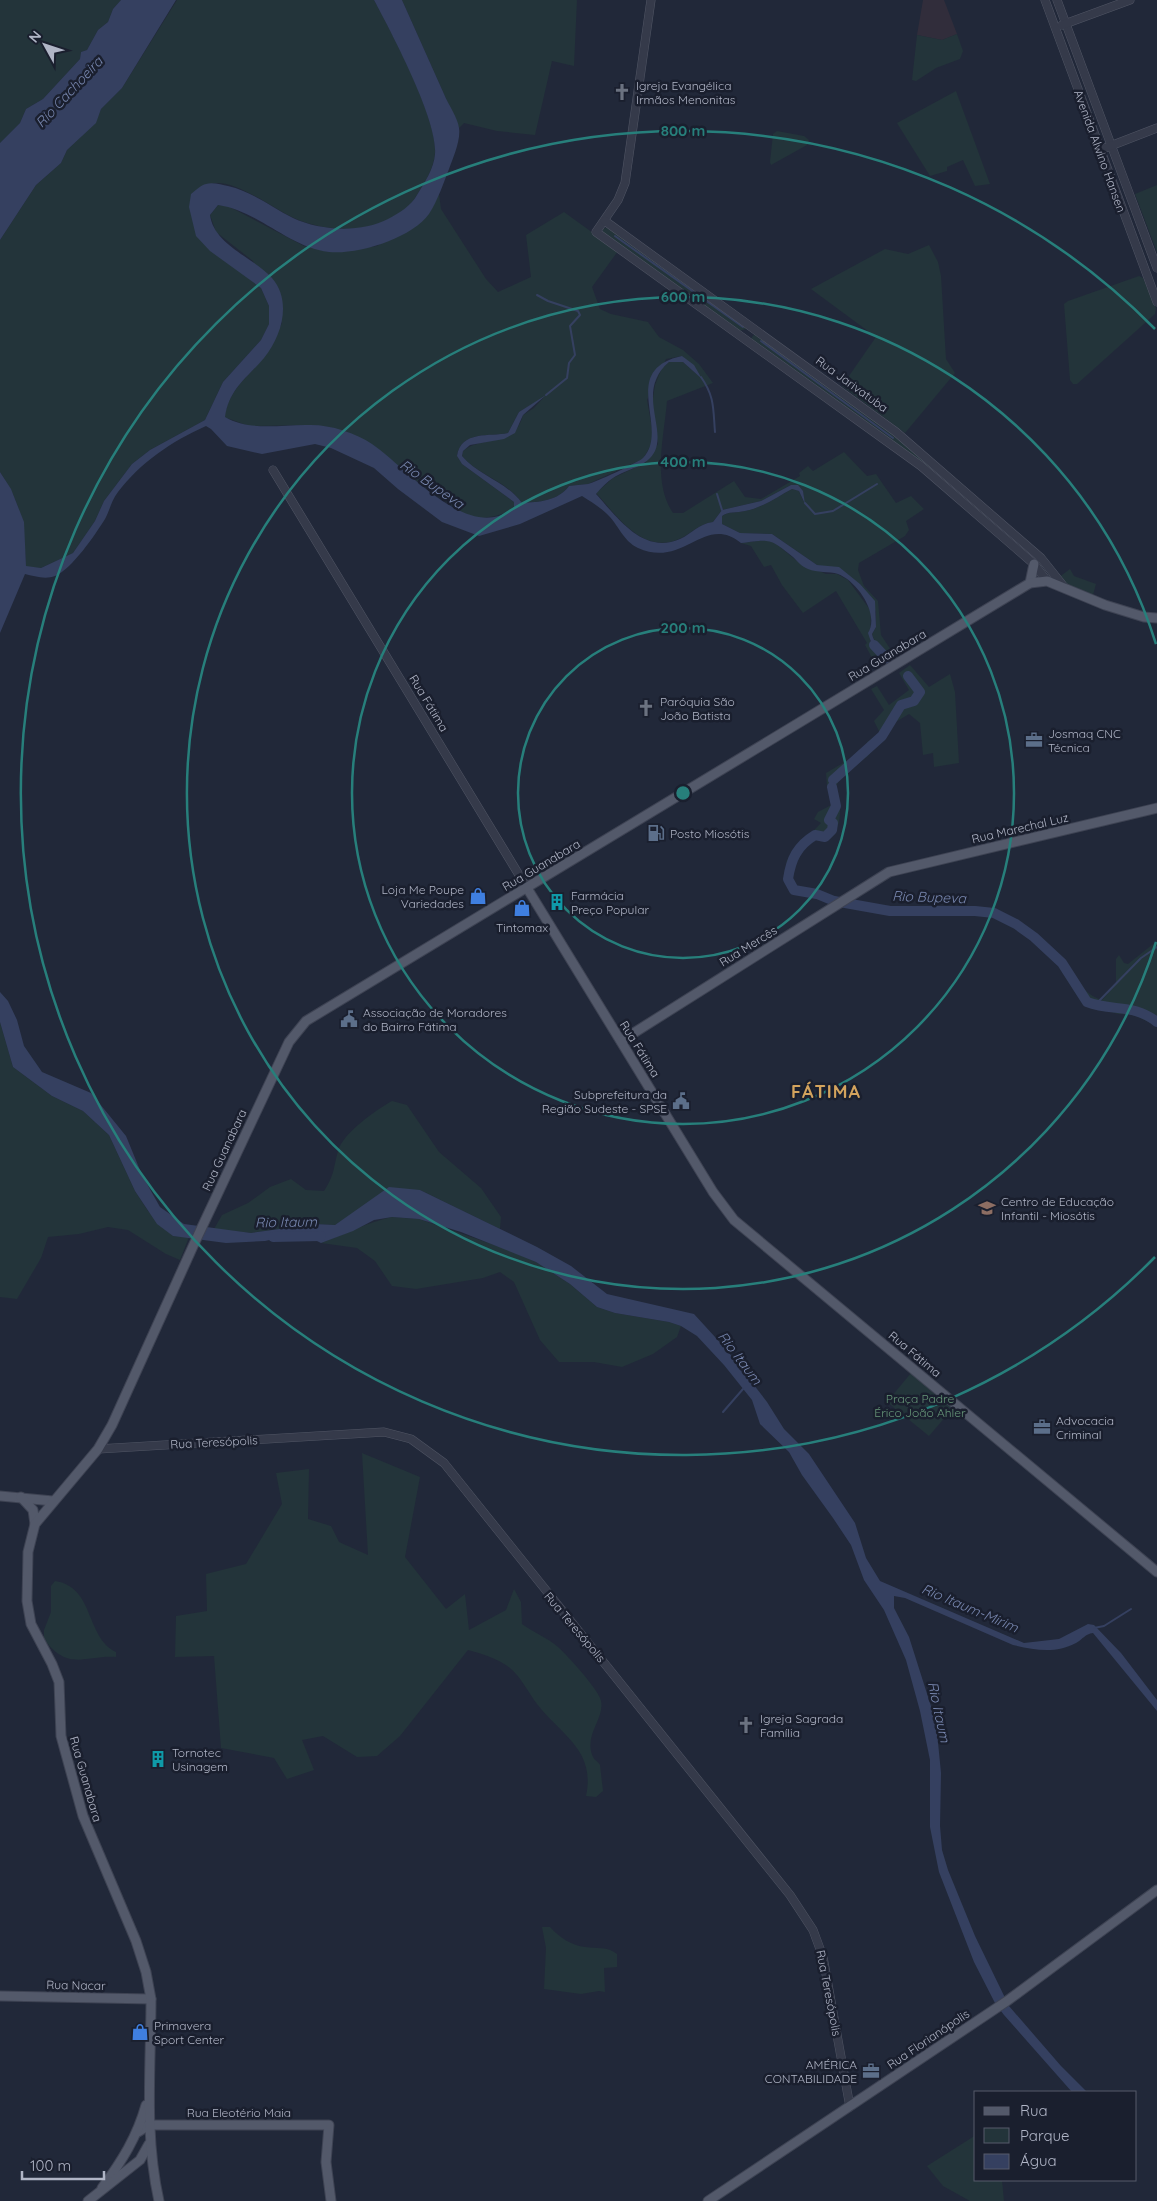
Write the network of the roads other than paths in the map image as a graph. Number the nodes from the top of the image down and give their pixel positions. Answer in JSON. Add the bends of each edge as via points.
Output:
{"nodes":[{"id":1,"x":651,"y":0,"type":"edge"},
{"id":2,"x":1045,"y":0,"type":"edge"},
{"id":3,"x":1058,"y":0,"type":"edge"},
{"id":4,"x":1130,"y":0,"type":"edge"},
{"id":5,"x":1066,"y":24,"type":"junction"},
{"id":6,"x":1055,"y":28,"type":"junction"},
{"id":7,"x":1157,"y":128,"type":"edge"},
{"id":8,"x":1111,"y":145,"type":"junction"},
{"id":9,"x":1100,"y":150,"type":"junction"},
{"id":10,"x":605,"y":221,"type":"junction"},
{"id":11,"x":1157,"y":268,"type":"edge"},
{"id":12,"x":1157,"y":302,"type":"edge"},
{"id":13,"x":273,"y":470,"type":"dead end"},
{"id":14,"x":1034,"y":564,"type":"junction"},
{"id":15,"x":1047,"y":581,"type":"junction"},
{"id":16,"x":1030,"y":584,"type":"junction"},
{"id":17,"x":1066,"y":590,"type":"junction"},
{"id":18,"x":1157,"y":618,"type":"edge"},
{"id":19,"x":1157,"y":808,"type":"edge"},
{"id":20,"x":889,"y":872,"type":"joint"},
{"id":21,"x":527,"y":888,"type":"junction"},
{"id":22,"x":621,"y":1041,"type":"junction"},
{"id":23,"x":98,"y":1449,"type":"junction"},
{"id":24,"x":0,"y":1496,"type":"edge"},
{"id":25,"x":21,"y":1496,"type":"junction"},
{"id":26,"x":53,"y":1500,"type":"junction"},
{"id":27,"x":35,"y":1524,"type":"junction"},
{"id":28,"x":1157,"y":1572,"type":"edge"},
{"id":29,"x":1157,"y":1890,"type":"edge"},
{"id":30,"x":0,"y":1996,"type":"edge"},
{"id":31,"x":151,"y":1999,"type":"junction"},
{"id":32,"x":148,"y":2095,"type":"junction"},
{"id":33,"x":850,"y":2107,"type":"junction"},
{"id":34,"x":149,"y":2125,"type":"junction"},
{"id":35,"x":138,"y":2132,"type":"junction"},
{"id":36,"x":150,"y":2139,"type":"junction"},
{"id":37,"x":128,"y":2152,"type":"junction"},
{"id":38,"x":140,"y":2160,"type":"junction"},
{"id":39,"x":121,"y":2163,"type":"junction"},
{"id":40,"x":151,"y":2168,"type":"junction"},
{"id":41,"x":102,"y":2188,"type":"junction"},
{"id":42,"x":88,"y":2201,"type":"edge"},
{"id":43,"x":159,"y":2201,"type":"edge"},
{"id":44,"x":331,"y":2201,"type":"edge"},
{"id":45,"x":708,"y":2201,"type":"edge"}],
"edges":[{"from":1,"to":10,"type":"street","via":[[627,174],[622,191]]},
{"from":2,"to":6,"type":"street","name":"Avenida Alwino Hansen"},
{"from":3,"to":5,"type":"street","name":"Avenida Alwino Hansen"},
{"from":4,"to":5,"type":"street"},
{"from":5,"to":6,"type":"street"},
{"from":5,"to":8,"type":"street","name":"Avenida Alwino Hansen"},
{"from":6,"to":9,"type":"street","name":"Avenida Alwino Hansen"},
{"from":7,"to":8,"type":"street"},
{"from":8,"to":9,"type":"street"},
{"from":8,"to":11,"type":"street","name":"Avenida Alwino Hansen"},
{"from":9,"to":12,"type":"street","name":"Avenida Alwino Hansen"},
{"from":10,"to":14,"type":"street","name":"Rua Jarivatuba","via":[[596,232],[921,466]]},
{"from":10,"to":17,"type":"street","name":"Rua Jarivatuba","via":[[896,432],[1041,558]]},
{"from":13,"to":21,"type":"street","name":"Rua Fátima"},
{"from":14,"to":15,"type":"street","name":"Rua Jarivatuba"},
{"from":14,"to":16,"type":"main road"},
{"from":15,"to":16,"type":"main road","name":"Rua Guanabara"},
{"from":15,"to":17,"type":"main road","name":"Rua Jarivatuba"},
{"from":16,"to":21,"type":"main road","name":"Rua Guanabara"},
{"from":17,"to":18,"type":"main road","name":"Rua Jarivatuba"},
{"from":19,"to":20,"type":"main road","name":"Rua Marechal Luz"},
{"from":20,"to":22,"type":"main road","name":"Rua Mercês"},
{"from":21,"to":22,"type":"main road","name":"Rua Fátima"},
{"from":21,"to":23,"type":"main road","name":"Rua Guanabara","via":[[300,1027],[284,1050],[112,1425]]},
{"from":22,"to":28,"type":"main road","name":"Rua Fátima","via":[[716,1197],[734,1220]]},
{"from":23,"to":26,"type":"main road","name":"Rua Guanabara"},
{"from":23,"to":33,"type":"street","name":"Rua Teresópolis","via":[[384,1432],[412,1439],[444,1463],[808,1922],[825,1965]]},
{"from":24,"to":25,"type":"main road"},
{"from":25,"to":26,"type":"main road"},
{"from":25,"to":27,"type":"main road","via":[[33,1510]]},
{"from":26,"to":27,"type":"main road","name":"Rua Guanabara"},
{"from":27,"to":31,"type":"main road","name":"Rua Guanabara","via":[[28,1552],[29,1618],[59,1682],[62,1743],[83,1816],[136,1941]]},
{"from":29,"to":33,"type":"main road","name":"Rua Florianópolis","via":[[1007,2001]]},
{"from":30,"to":31,"type":"main road","name":"Rua Nacar"},
{"from":31,"to":32,"type":"main road","name":"Rua Guanabara"},
{"from":32,"to":34,"type":"main road","name":"Rua Guanabara"},
{"from":32,"to":35,"type":"main road","name":"Rua Guanabara"},
{"from":33,"to":45,"type":"main road","name":"Rua Florianópolis"},
{"from":34,"to":35,"type":"main road"},
{"from":34,"to":36,"type":"main road","name":"Rua Guanabara"},
{"from":34,"to":44,"type":"main road","name":"Rua Eleotério Maia","via":[[328,2125],[326,2162]]},
{"from":35,"to":36,"type":"main road","via":[[146,2132]]},
{"from":35,"to":37,"type":"main road","name":"Rua Guanabara"},
{"from":36,"to":38,"type":"main road","name":"Rua Guanabara"},
{"from":36,"to":40,"type":"main road"},
{"from":37,"to":38,"type":"main road","via":[[133,2159]]},
{"from":37,"to":39,"type":"main road","name":"Rua Guanabara"},
{"from":38,"to":39,"type":"main road"},
{"from":38,"to":40,"type":"main road"},
{"from":38,"to":41,"type":"main road","name":"Rua Guanabara"},
{"from":39,"to":41,"type":"main road","name":"Rua Guanabara"},
{"from":40,"to":43,"type":"main road"},
{"from":41,"to":42,"type":"main road","name":"Rua Guanabara"}]}
